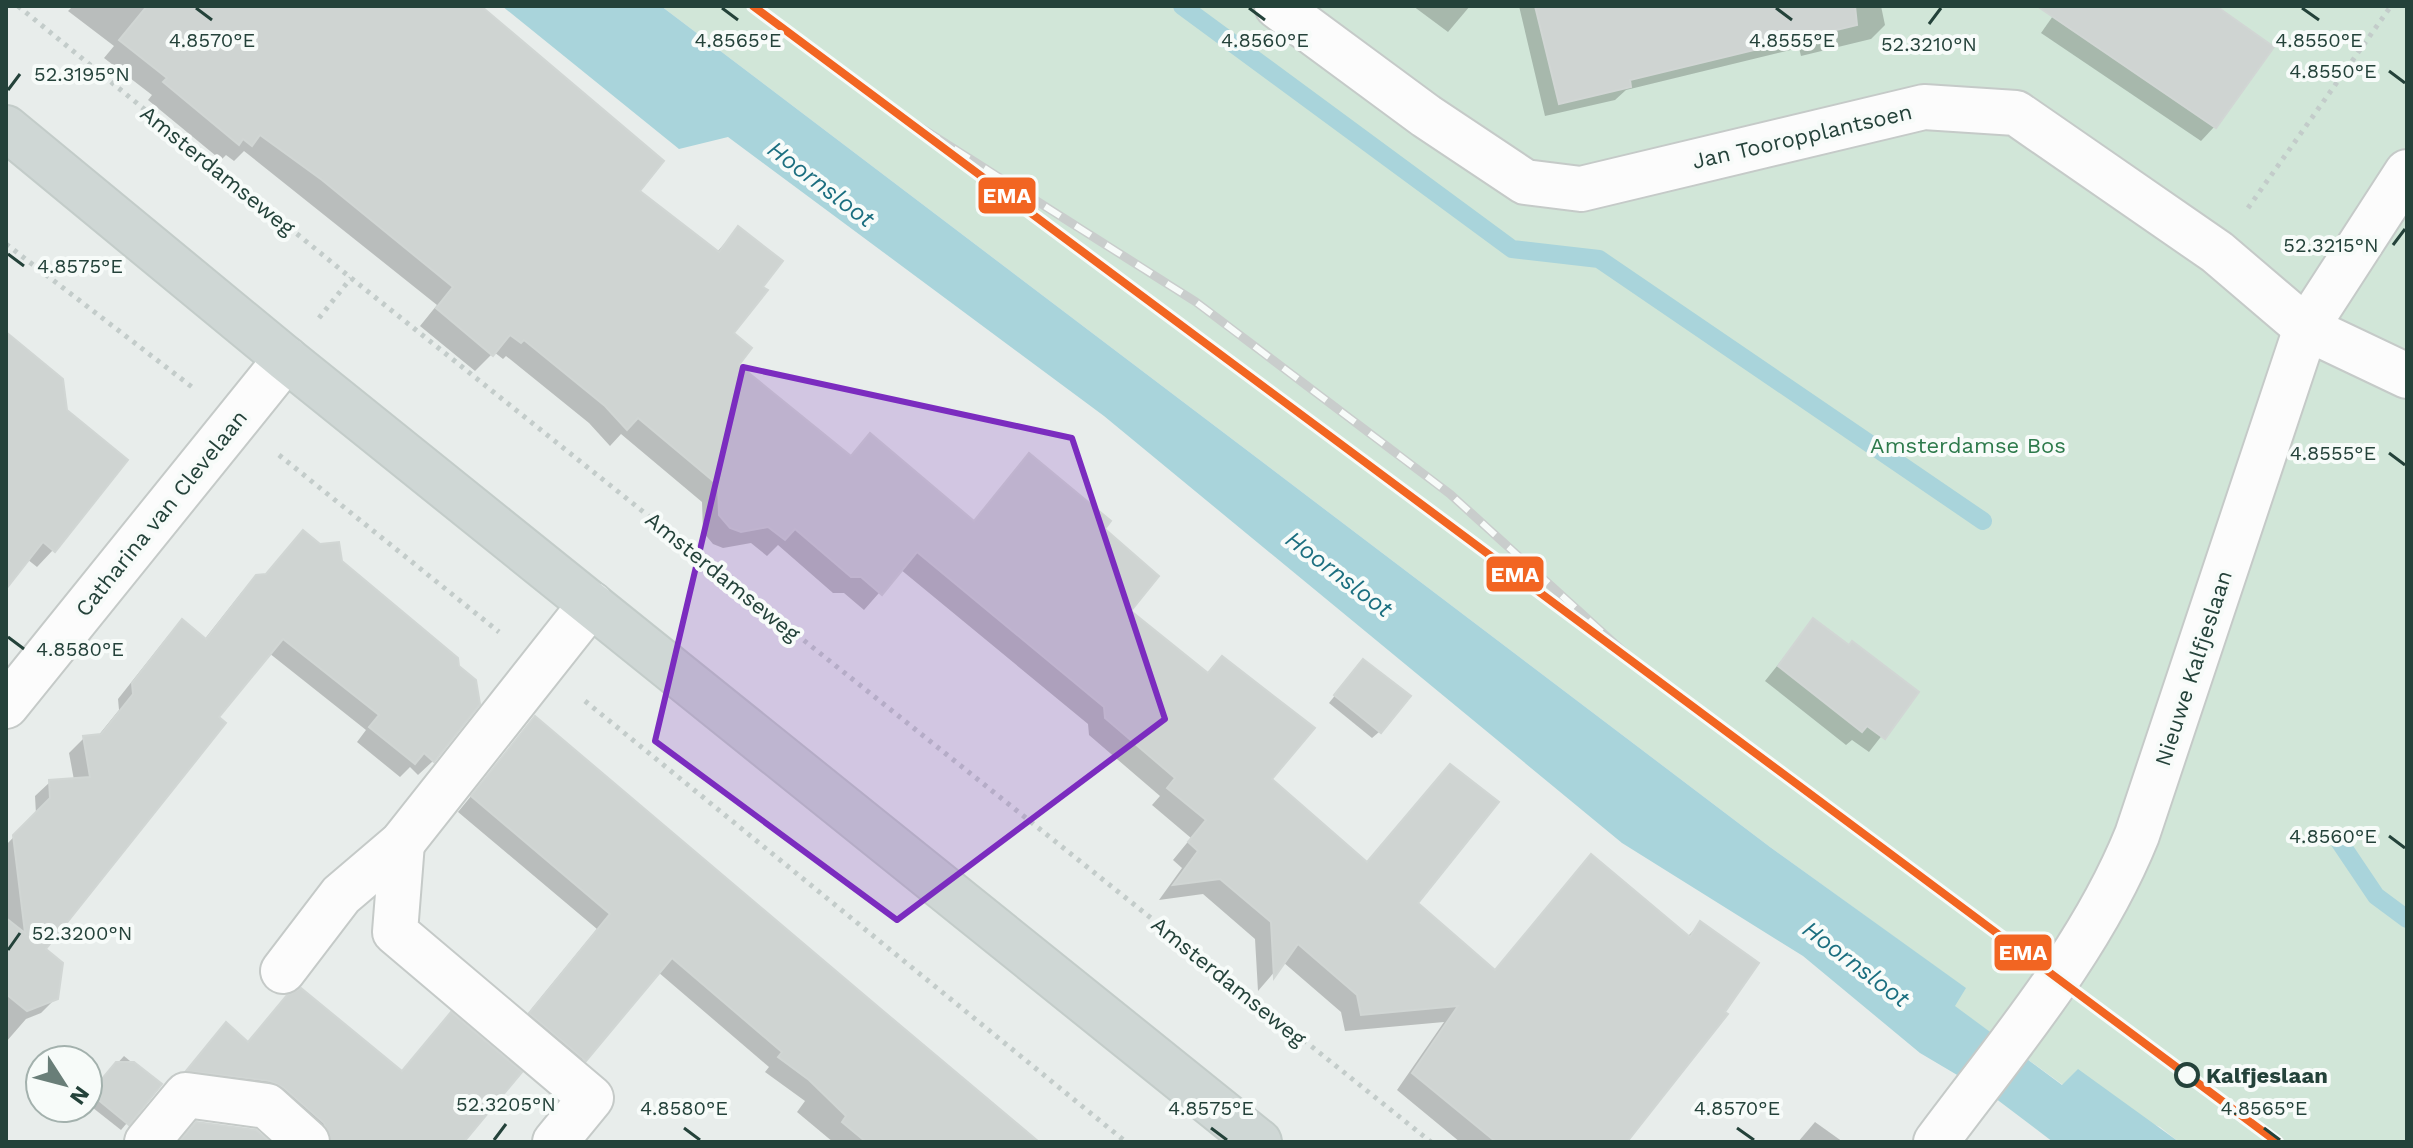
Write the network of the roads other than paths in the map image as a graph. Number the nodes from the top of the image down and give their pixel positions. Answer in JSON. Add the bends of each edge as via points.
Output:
{"nodes":[{"id":1,"x":1277,"y":6,"type":"edge"},
{"id":2,"x":6,"y":128,"type":"edge"},
{"id":3,"x":2407,"y":172,"type":"edge"},
{"id":4,"x":2306,"y":328,"type":"junction"},
{"id":5,"x":286,"y":359,"type":"junction"},
{"id":6,"x":2407,"y":376,"type":"edge"},
{"id":7,"x":591,"y":604,"type":"junction"},
{"id":8,"x":6,"y":706,"type":"edge"},
{"id":9,"x":402,"y":843,"type":"junction"},
{"id":10,"x":283,"y":971,"type":"dead end"},
{"id":11,"x":1947,"y":1128,"type":"edge"},
{"id":12,"x":147,"y":1142,"type":"edge"},
{"id":13,"x":307,"y":1142,"type":"edge"},
{"id":14,"x":555,"y":1142,"type":"edge"},
{"id":15,"x":1259,"y":1142,"type":"edge"}],
"edges":[{"from":1,"to":4,"type":"street","name":"Jan Tooropplantsoen","via":[[1525,182],[1581,189],[1924,107],[2016,113],[2217,252]]},
{"from":2,"to":5,"type":"main road"},
{"from":3,"to":4,"type":"street","name":"Nieuwe Kalfjeslaan"},
{"from":4,"to":6,"type":"street","name":"Jan Tooropplantsoen"},
{"from":4,"to":11,"type":"street","name":"Nieuwe Kalfjeslaan","via":[[2117,885],[2079,947]]},
{"from":5,"to":7,"type":"main road"},
{"from":5,"to":8,"type":"street","name":"Catharina van Clevelaan"},
{"from":7,"to":9,"type":"street"},
{"from":7,"to":15,"type":"main road"},
{"from":9,"to":10,"type":"street","via":[[341,895]]},
{"from":9,"to":14,"type":"street","via":[[395,932],[591,1098]]},
{"from":12,"to":13,"type":"street","via":[[186,1095],[267,1106]]}]}
